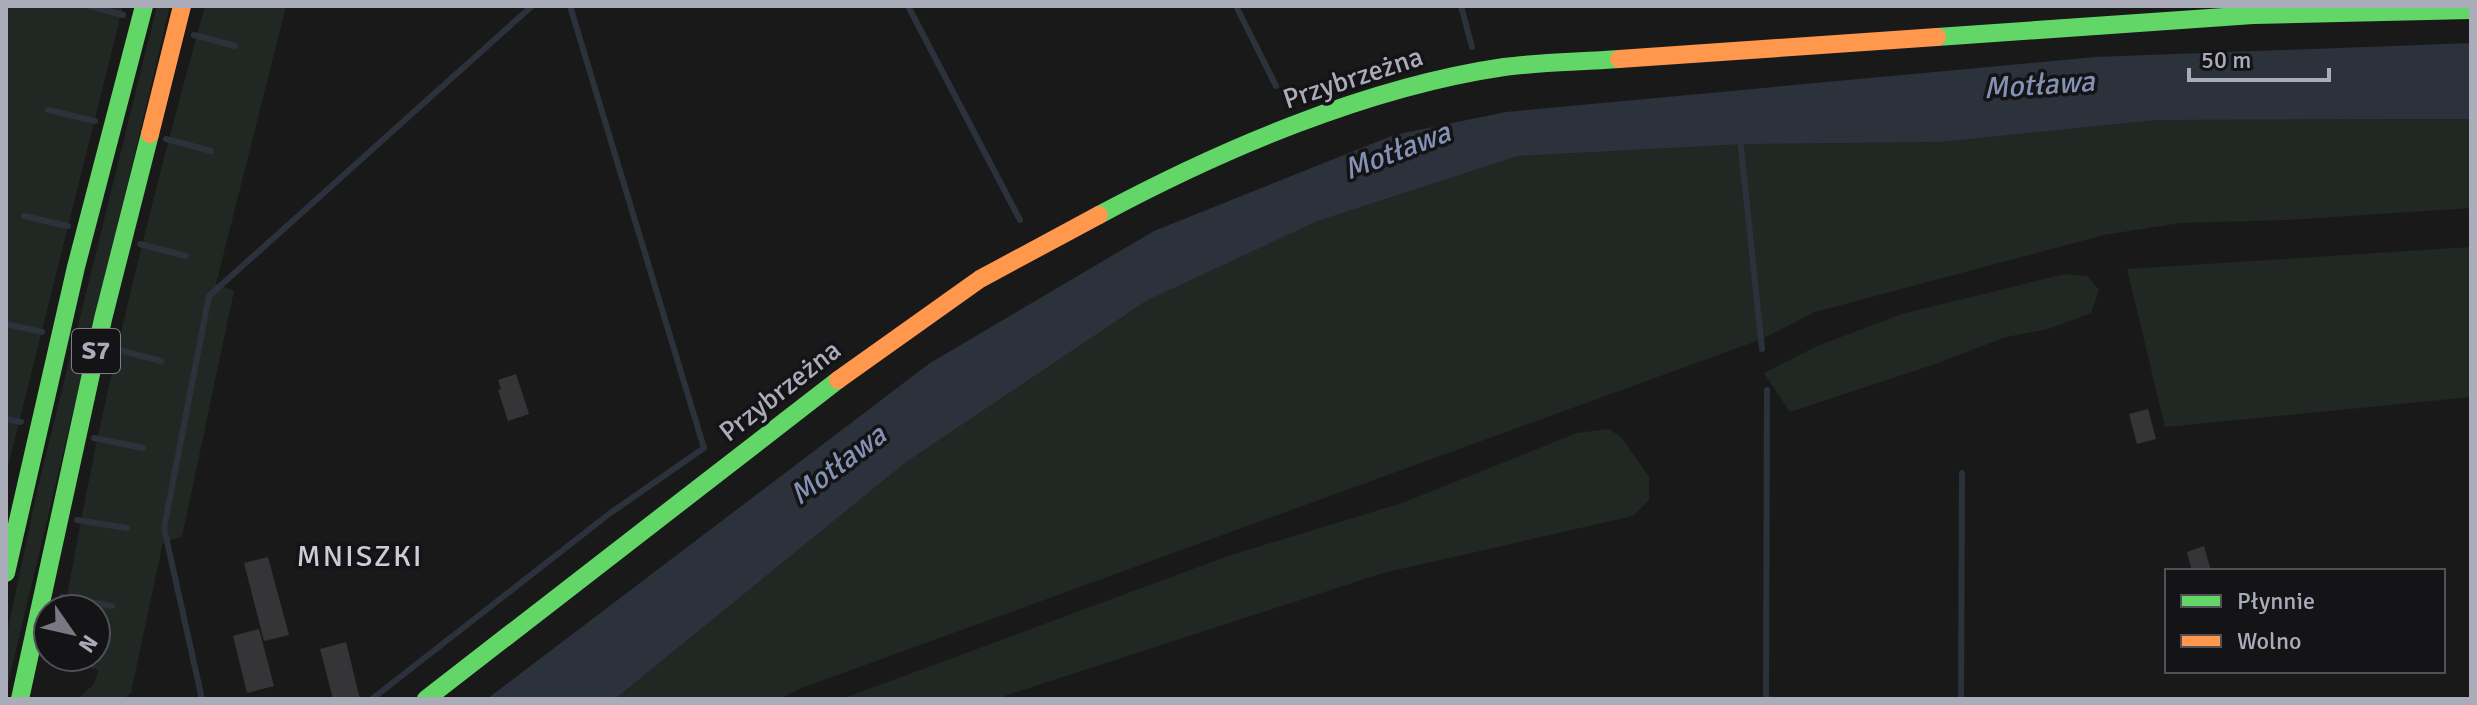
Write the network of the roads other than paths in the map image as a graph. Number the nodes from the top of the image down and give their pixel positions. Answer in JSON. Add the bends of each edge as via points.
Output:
{"nodes":[{"id":1,"x":144,"y":6,"type":"edge"},
{"id":2,"x":182,"y":6,"type":"edge"},
{"id":3,"x":2471,"y":10,"type":"edge"},
{"id":4,"x":6,"y":573,"type":"edge"},
{"id":5,"x":20,"y":699,"type":"edge"},
{"id":6,"x":426,"y":699,"type":"edge"}],
"edges":[{"from":1,"to":4,"type":"main road","number":"S7","via":[[76,267]]},
{"from":2,"to":5,"type":"main road","number":"S7","via":[[103,319]]},
{"from":3,"to":6,"type":"main road","name":"Przybrzeżna","via":[[2253,15],[1505,67],[1370,98],[1148,189],[980,279],[871,355]]}]}
